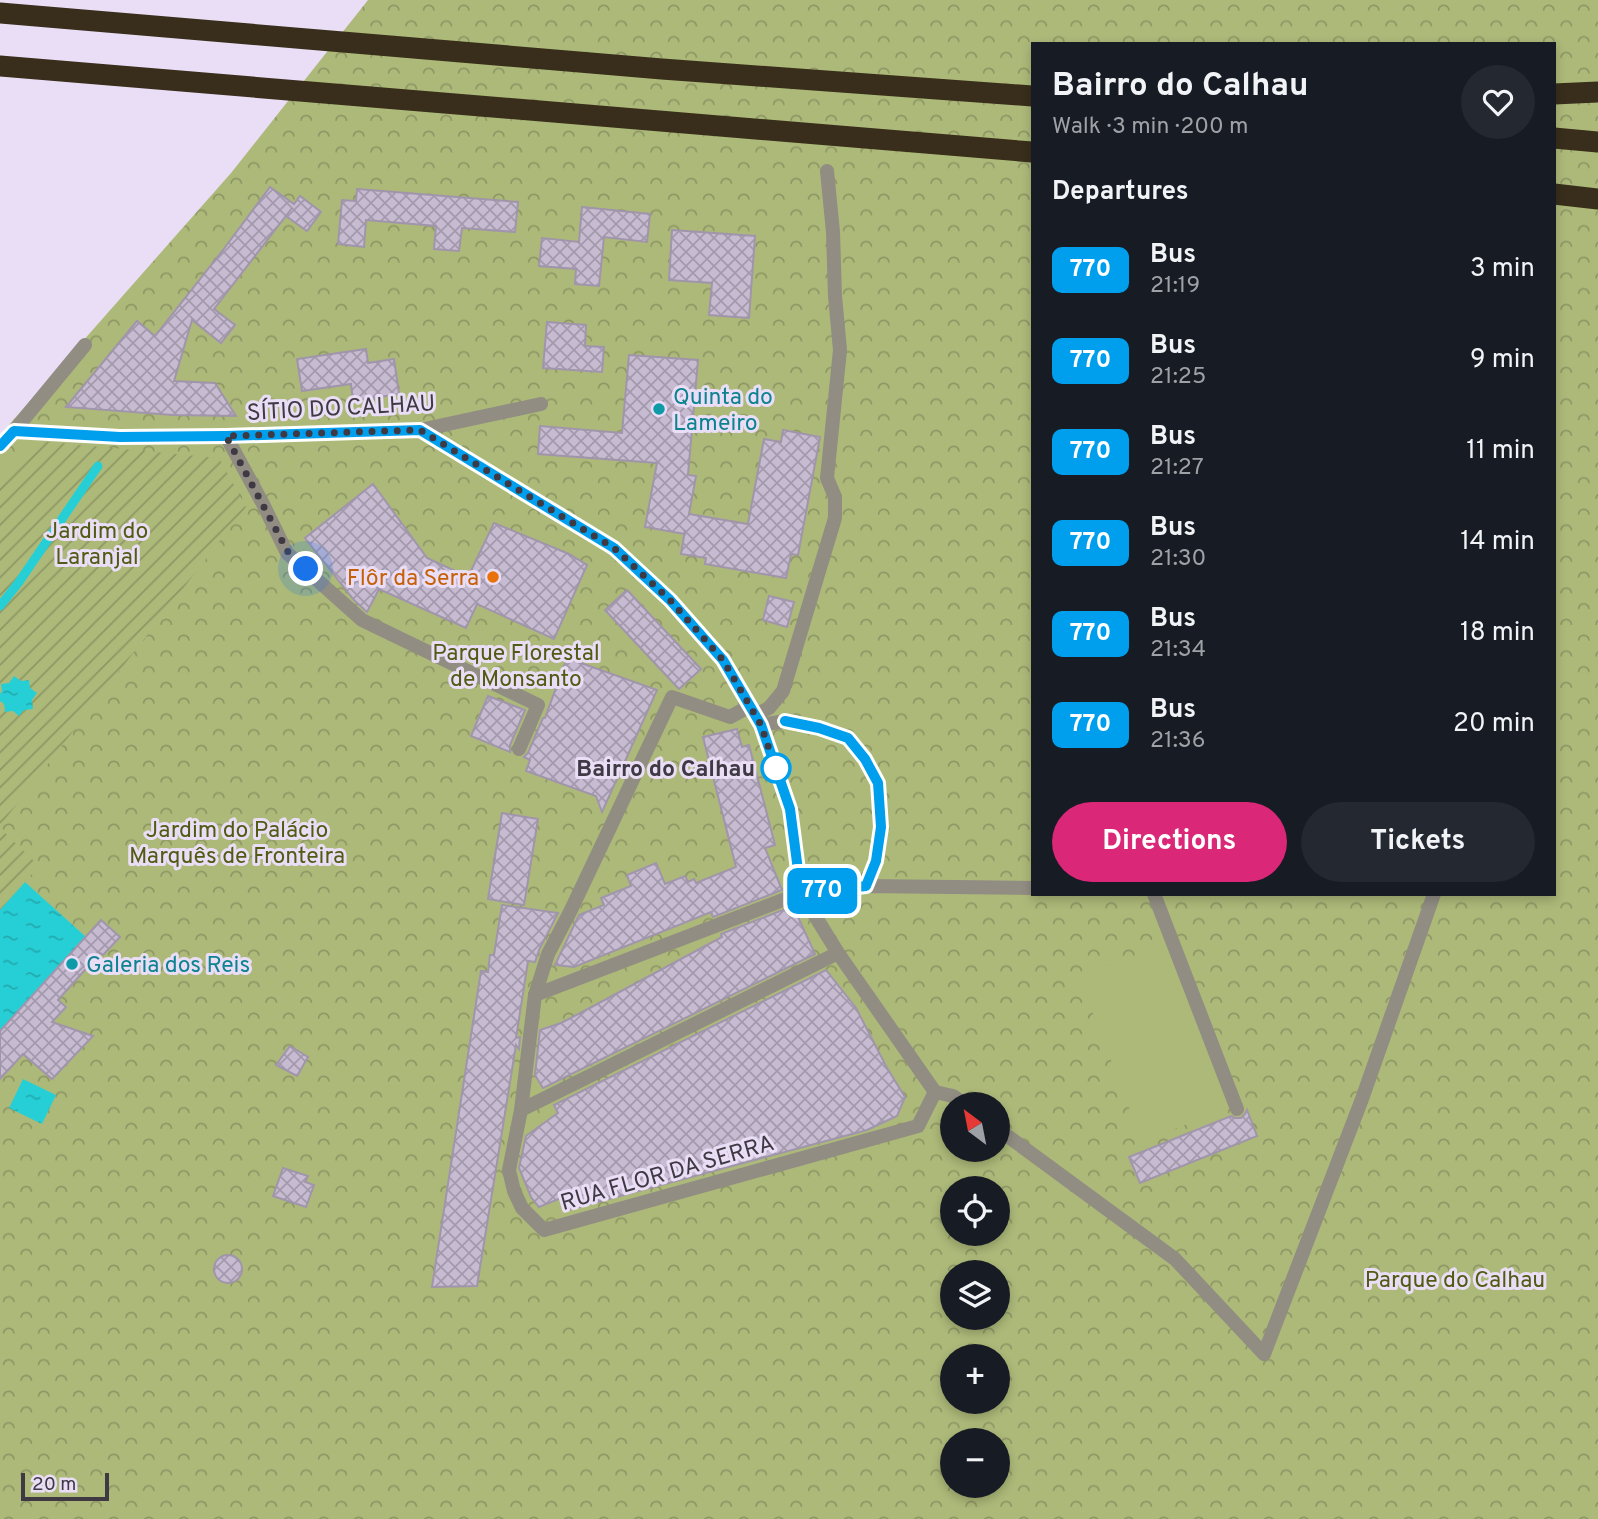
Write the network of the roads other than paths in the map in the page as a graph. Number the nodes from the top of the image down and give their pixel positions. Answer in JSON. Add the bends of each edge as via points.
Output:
{"nodes":[{"id":1,"x":0,"y":13,"type":"edge"},
{"id":2,"x":0,"y":66,"type":"edge"},
{"id":3,"x":1598,"y":92,"type":"edge"},
{"id":4,"x":1556,"y":94,"type":"edge"},
{"id":5,"x":1031,"y":96,"type":"edge"},
{"id":6,"x":1556,"y":138,"type":"edge"},
{"id":7,"x":1598,"y":142,"type":"edge"},
{"id":8,"x":1031,"y":152,"type":"edge"},
{"id":9,"x":827,"y":172,"type":"dead end"},
{"id":10,"x":1556,"y":194,"type":"edge"},
{"id":11,"x":1598,"y":199,"type":"edge"},
{"id":12,"x":85,"y":345,"type":"dead end"},
{"id":13,"x":541,"y":404,"type":"dead end"},
{"id":14,"x":420,"y":430,"type":"junction"},
{"id":15,"x":14,"y":431,"type":"junction"},
{"id":16,"x":226,"y":436,"type":"junction"},
{"id":17,"x":0,"y":446,"type":"edge"},
{"id":18,"x":756,"y":716,"type":"junction"},
{"id":19,"x":519,"y":749,"type":"dead end"},
{"id":20,"x":866,"y":886,"type":"junction"},
{"id":21,"x":1031,"y":888,"type":"edge"},
{"id":22,"x":801,"y":893,"type":"junction"},
{"id":23,"x":1155,"y":896,"type":"edge"},
{"id":24,"x":1433,"y":896,"type":"edge"},
{"id":25,"x":838,"y":953,"type":"junction"},
{"id":26,"x":535,"y":995,"type":"junction"},
{"id":27,"x":934,"y":1092,"type":"junction"},
{"id":28,"x":940,"y":1094,"type":"edge"},
{"id":29,"x":522,"y":1110,"type":"junction"},
{"id":30,"x":1237,"y":1110,"type":"dead end"},
{"id":31,"x":1010,"y":1138,"type":"edge"}],
"edges":[{"from":1,"to":5,"type":"highway"},
{"from":2,"to":8,"type":"highway"},
{"from":3,"to":4,"type":"highway"},
{"from":6,"to":7,"type":"highway"},
{"from":9,"to":18,"type":"street","via":[[840,350],[827,478],[835,497],[835,517],[783,691]]},
{"from":10,"to":11,"type":"highway"},
{"from":12,"to":15,"type":"street"},
{"from":13,"to":14,"type":"street","name":"SÍTIO DO CALHAU"},
{"from":14,"to":16,"type":"street","name":"SÍTIO DO CALHAU"},
{"from":14,"to":18,"type":"street","via":[[614,548],[670,600],[723,660]]},
{"from":15,"to":16,"type":"street","name":"SÍTIO DO CALHAU"},
{"from":15,"to":17,"type":"street"},
{"from":16,"to":19,"type":"street","name":"SÍTIO DO CALHAU","via":[[288,552],[362,620],[538,705]]},
{"from":18,"to":20,"type":"street","via":[[848,738],[865,759],[878,783],[881,827],[876,861]]},
{"from":18,"to":22,"type":"street","via":[[790,809]]},
{"from":18,"to":26,"type":"street","name":"RUA FLOR DA SERRA","via":[[730,717],[672,697],[548,954]]},
{"from":20,"to":21,"type":"street"},
{"from":20,"to":22,"type":"street"},
{"from":22,"to":25,"type":"street"},
{"from":22,"to":26,"type":"street"},
{"from":23,"to":30,"type":"street"},
{"from":24,"to":31,"type":"street","via":[[1363,1099],[1264,1354],[1175,1259]]},
{"from":25,"to":27,"type":"street"},
{"from":25,"to":29,"type":"street"},
{"from":26,"to":29,"type":"street","name":"RUA FLOR DA SERRA"},
{"from":27,"to":28,"type":"street"},
{"from":27,"to":29,"type":"street","name":"RUA FLOR DA SERRA","via":[[918,1126],[544,1230],[523,1208],[509,1170]]}]}
